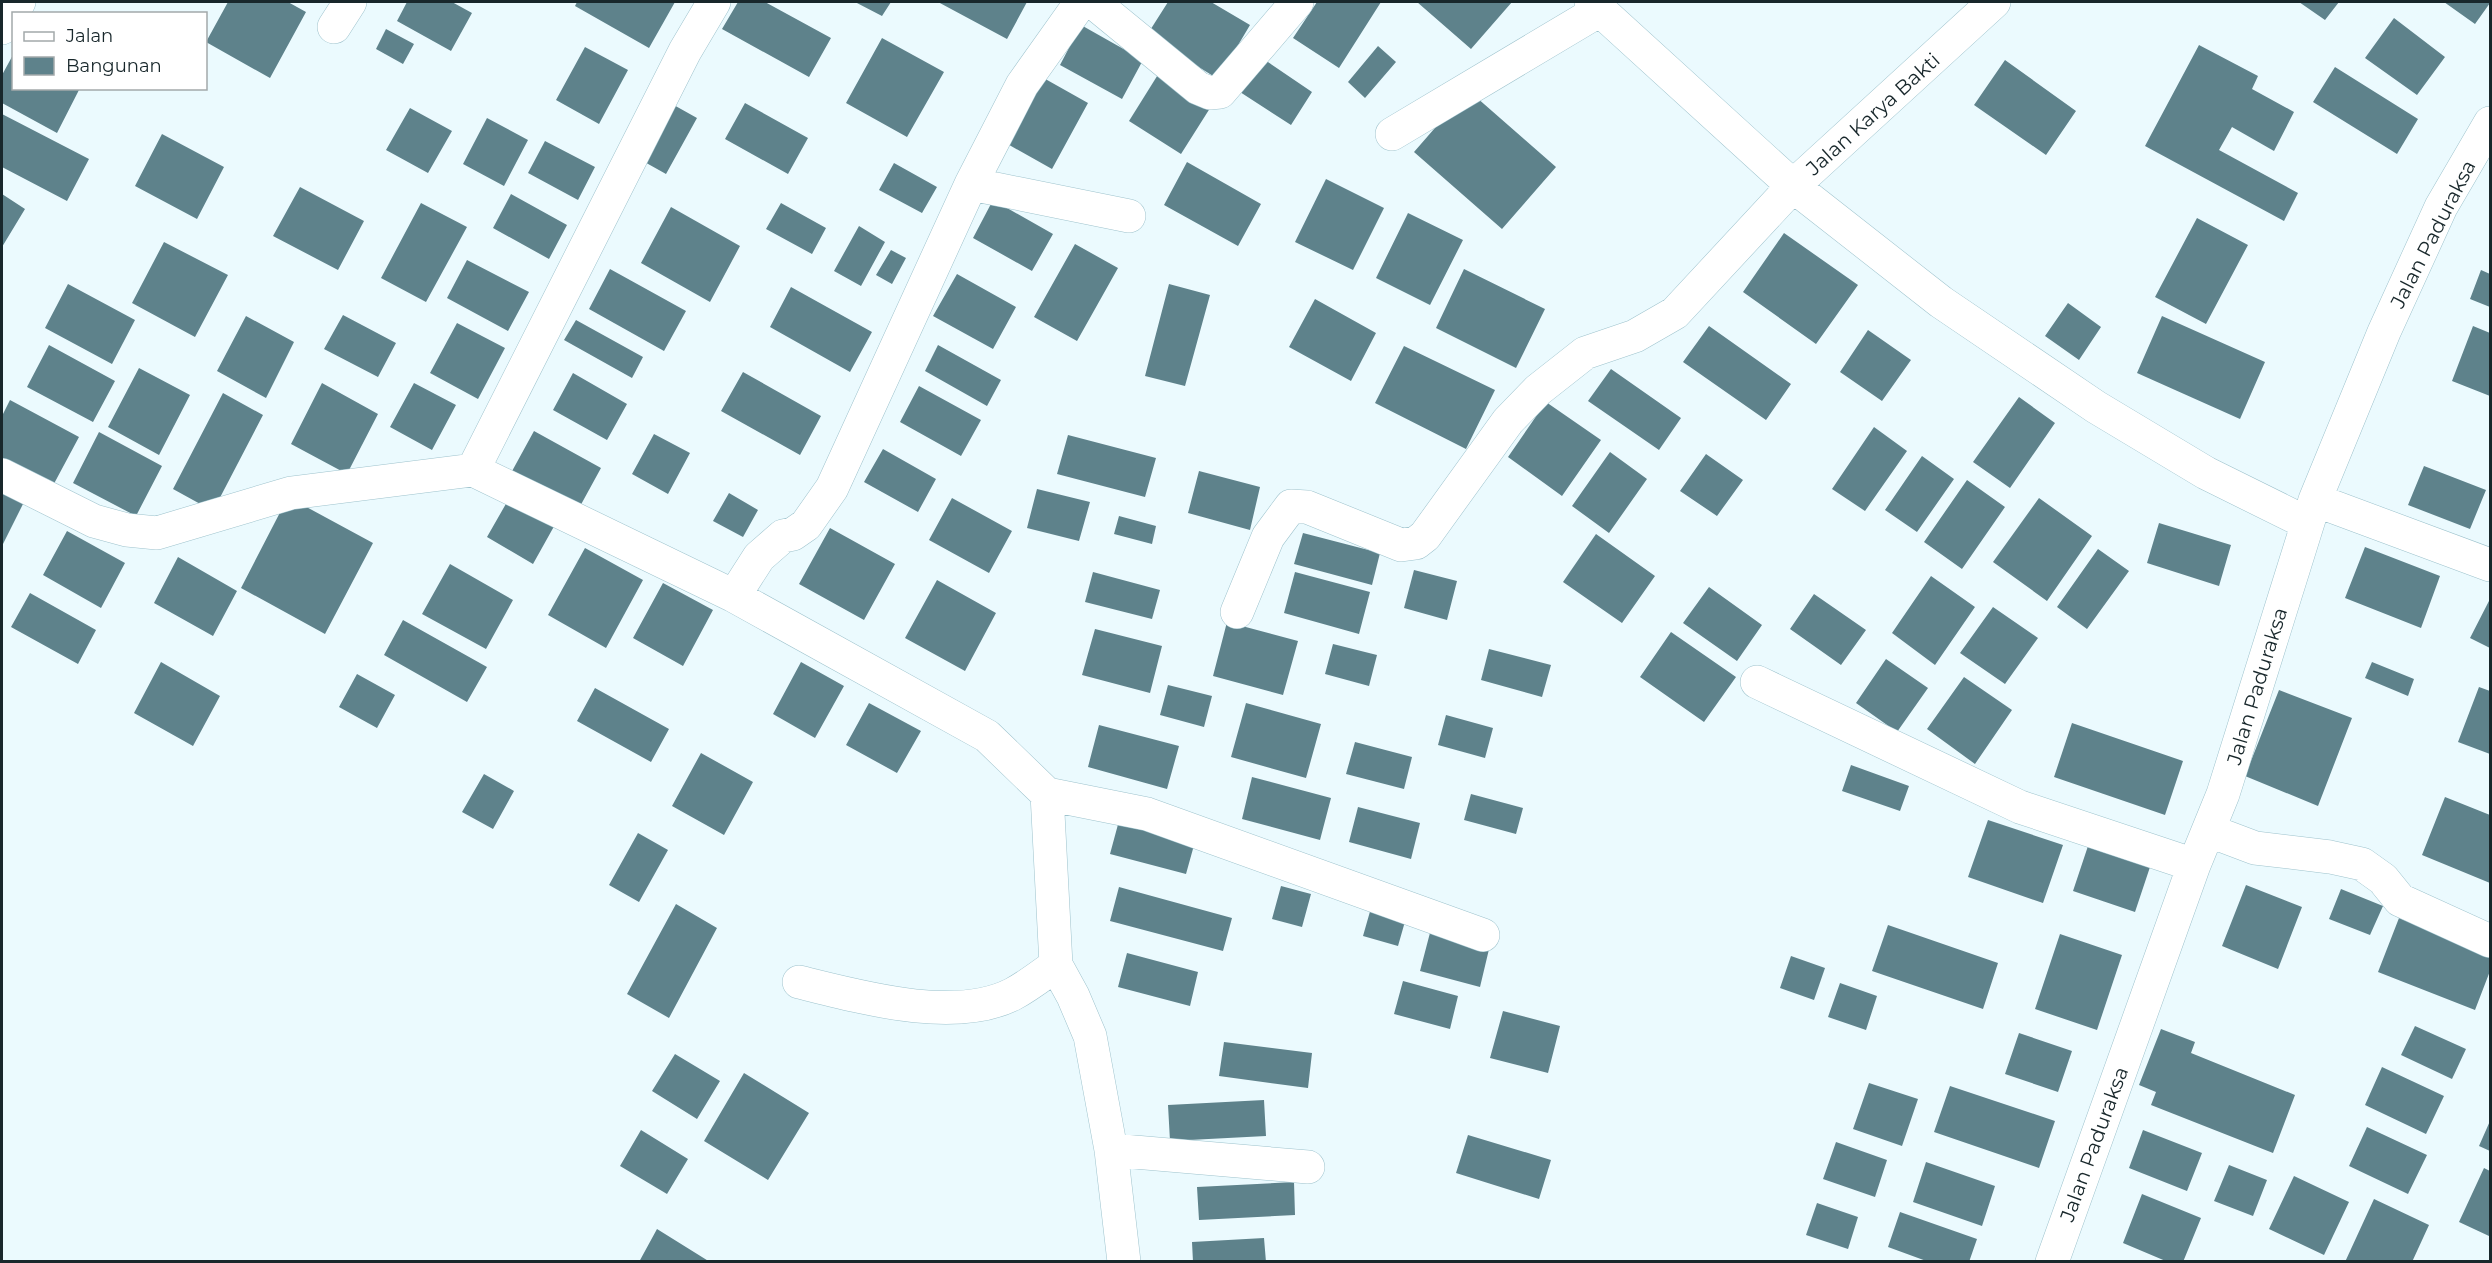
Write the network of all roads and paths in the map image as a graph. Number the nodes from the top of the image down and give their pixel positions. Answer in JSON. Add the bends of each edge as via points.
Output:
{"nodes":[{"id":1,"x":714,"y":2,"type":"edge"},
{"id":2,"x":1081,"y":2,"type":"edge"},
{"id":3,"x":1093,"y":2,"type":"edge"},
{"id":4,"x":1297,"y":2,"type":"edge"},
{"id":5,"x":1994,"y":2,"type":"edge"},
{"id":6,"x":1596,"y":5,"type":"edge"},
{"id":7,"x":12,"y":13,"type":"edge"},
{"id":8,"x":2,"y":28,"type":"edge"},
{"id":9,"x":2490,"y":123,"type":"edge"},
{"id":10,"x":1392,"y":134,"type":"dead end"},
{"id":11,"x":971,"y":184,"type":"junction"},
{"id":12,"x":1793,"y":186,"type":"junction"},
{"id":13,"x":1129,"y":216,"type":"dead end"},
{"id":14,"x":472,"y":470,"type":"junction"},
{"id":15,"x":2,"y":475,"type":"edge"},
{"id":16,"x":2311,"y":512,"type":"junction"},
{"id":17,"x":2490,"y":565,"type":"edge"},
{"id":18,"x":734,"y":596,"type":"junction"},
{"id":19,"x":1237,"y":612,"type":"dead end"},
{"id":20,"x":1757,"y":682,"type":"dead end"},
{"id":21,"x":1047,"y":794,"type":"junction"},
{"id":22,"x":2210,"y":831,"type":"junction"},
{"id":23,"x":2194,"y":865,"type":"junction"},
{"id":24,"x":1483,"y":935,"type":"dead end"},
{"id":25,"x":2490,"y":941,"type":"edge"},
{"id":26,"x":1056,"y":965,"type":"junction"},
{"id":27,"x":799,"y":982,"type":"dead end"},
{"id":28,"x":1111,"y":1150,"type":"junction"},
{"id":29,"x":1308,"y":1167,"type":"dead end"},
{"id":30,"x":1124,"y":1262,"type":"edge"},
{"id":31,"x":2052,"y":1262,"type":"edge"}],
"edges":[{"from":1,"to":14,"type":"street","via":[[685,51]]},
{"from":2,"to":11,"type":"street","via":[[1022,85]]},
{"from":3,"to":4,"type":"street","via":[[1198,88],[1210,93],[1220,92]]},
{"from":5,"to":12,"type":"street","name":"Jalan Karya Bakti"},
{"from":6,"to":10,"type":"street"},
{"from":6,"to":12,"type":"street","name":"Jalan Karya Bakti"},
{"from":7,"to":8,"type":"street"},
{"from":9,"to":16,"type":"street","name":"Jalan Paduraksa","via":[[2441,207],[2384,332]]},
{"from":11,"to":13,"type":"street"},
{"from":11,"to":18,"type":"street","via":[[832,488],[806,525],[783,536],[759,557]]},
{"from":12,"to":16,"type":"street","via":[[1941,302],[2096,407],[2206,473]]},
{"from":12,"to":19,"type":"street","via":[[1675,313],[1635,336],[1585,353],[1538,390],[1508,421],[1443,514],[1416,543],[1401,545],[1307,507],[1291,506],[1268,537]]},
{"from":14,"to":15,"type":"street","via":[[291,493],[157,533],[94,521]]},
{"from":14,"to":18,"type":"street"},
{"from":16,"to":17,"type":"street"},
{"from":16,"to":22,"type":"street","name":"Jalan Paduraksa"},
{"from":18,"to":21,"type":"street","via":[[987,736]]},
{"from":20,"to":23,"type":"street","via":[[2020,807]]},
{"from":21,"to":24,"type":"street","via":[[1147,814]]},
{"from":21,"to":26,"type":"street"},
{"from":22,"to":23,"type":"street","name":"Jalan Paduraksa"},
{"from":22,"to":25,"type":"street","via":[[2255,848],[2362,864],[2383,879],[2400,900]]},
{"from":23,"to":31,"type":"street","name":"Jalan Paduraksa"},
{"from":26,"to":27,"type":"street","via":[[1012,995],[988,1003],[952,1007],[913,1006]]},
{"from":26,"to":28,"type":"street","via":[[1090,1036]]},
{"from":28,"to":29,"type":"street"},
{"from":28,"to":30,"type":"street"}]}
